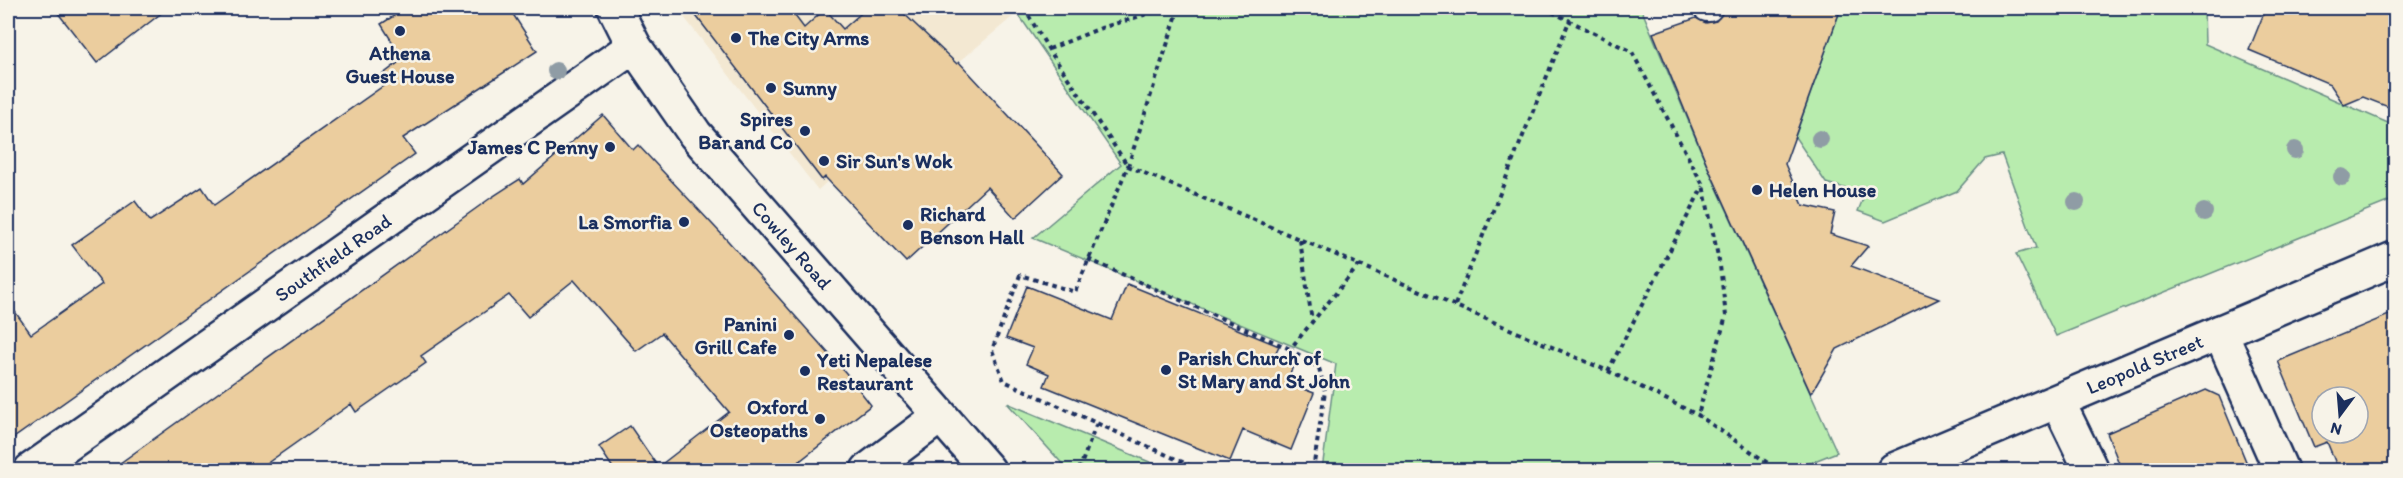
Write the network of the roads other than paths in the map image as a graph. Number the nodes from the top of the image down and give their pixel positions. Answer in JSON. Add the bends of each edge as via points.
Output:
{"nodes":[{"id":1,"x":615,"y":8,"type":"edge"},
{"id":2,"x":634,"y":46,"type":"junction"},
{"id":3,"x":2396,"y":258,"type":"edge"},
{"id":4,"x":2220,"y":333,"type":"junction"},
{"id":5,"x":2058,"y":402,"type":"junction"},
{"id":6,"x":940,"y":416,"type":"junction"},
{"id":7,"x":32,"y":471,"type":"edge"},
{"id":8,"x":867,"y":471,"type":"edge"},
{"id":9,"x":988,"y":471,"type":"edge"},
{"id":10,"x":1894,"y":471,"type":"edge"},
{"id":11,"x":2091,"y":471,"type":"edge"},
{"id":12,"x":2281,"y":471,"type":"edge"}],
"edges":[{"from":1,"to":2,"type":"street","name":"Cowley Road"},
{"from":2,"to":6,"type":"street","name":"Cowley Road","via":[[695,134]]},
{"from":2,"to":7,"type":"street","name":"Southfield Road"},
{"from":3,"to":4,"type":"street","name":"Leopold Street"},
{"from":4,"to":5,"type":"street","name":"Leopold Street"},
{"from":4,"to":12,"type":"street"},
{"from":5,"to":10,"type":"street","name":"Leopold Street"},
{"from":5,"to":11,"type":"street"},
{"from":6,"to":8,"type":"street"},
{"from":6,"to":9,"type":"street","name":"Cowley Road"}]}
